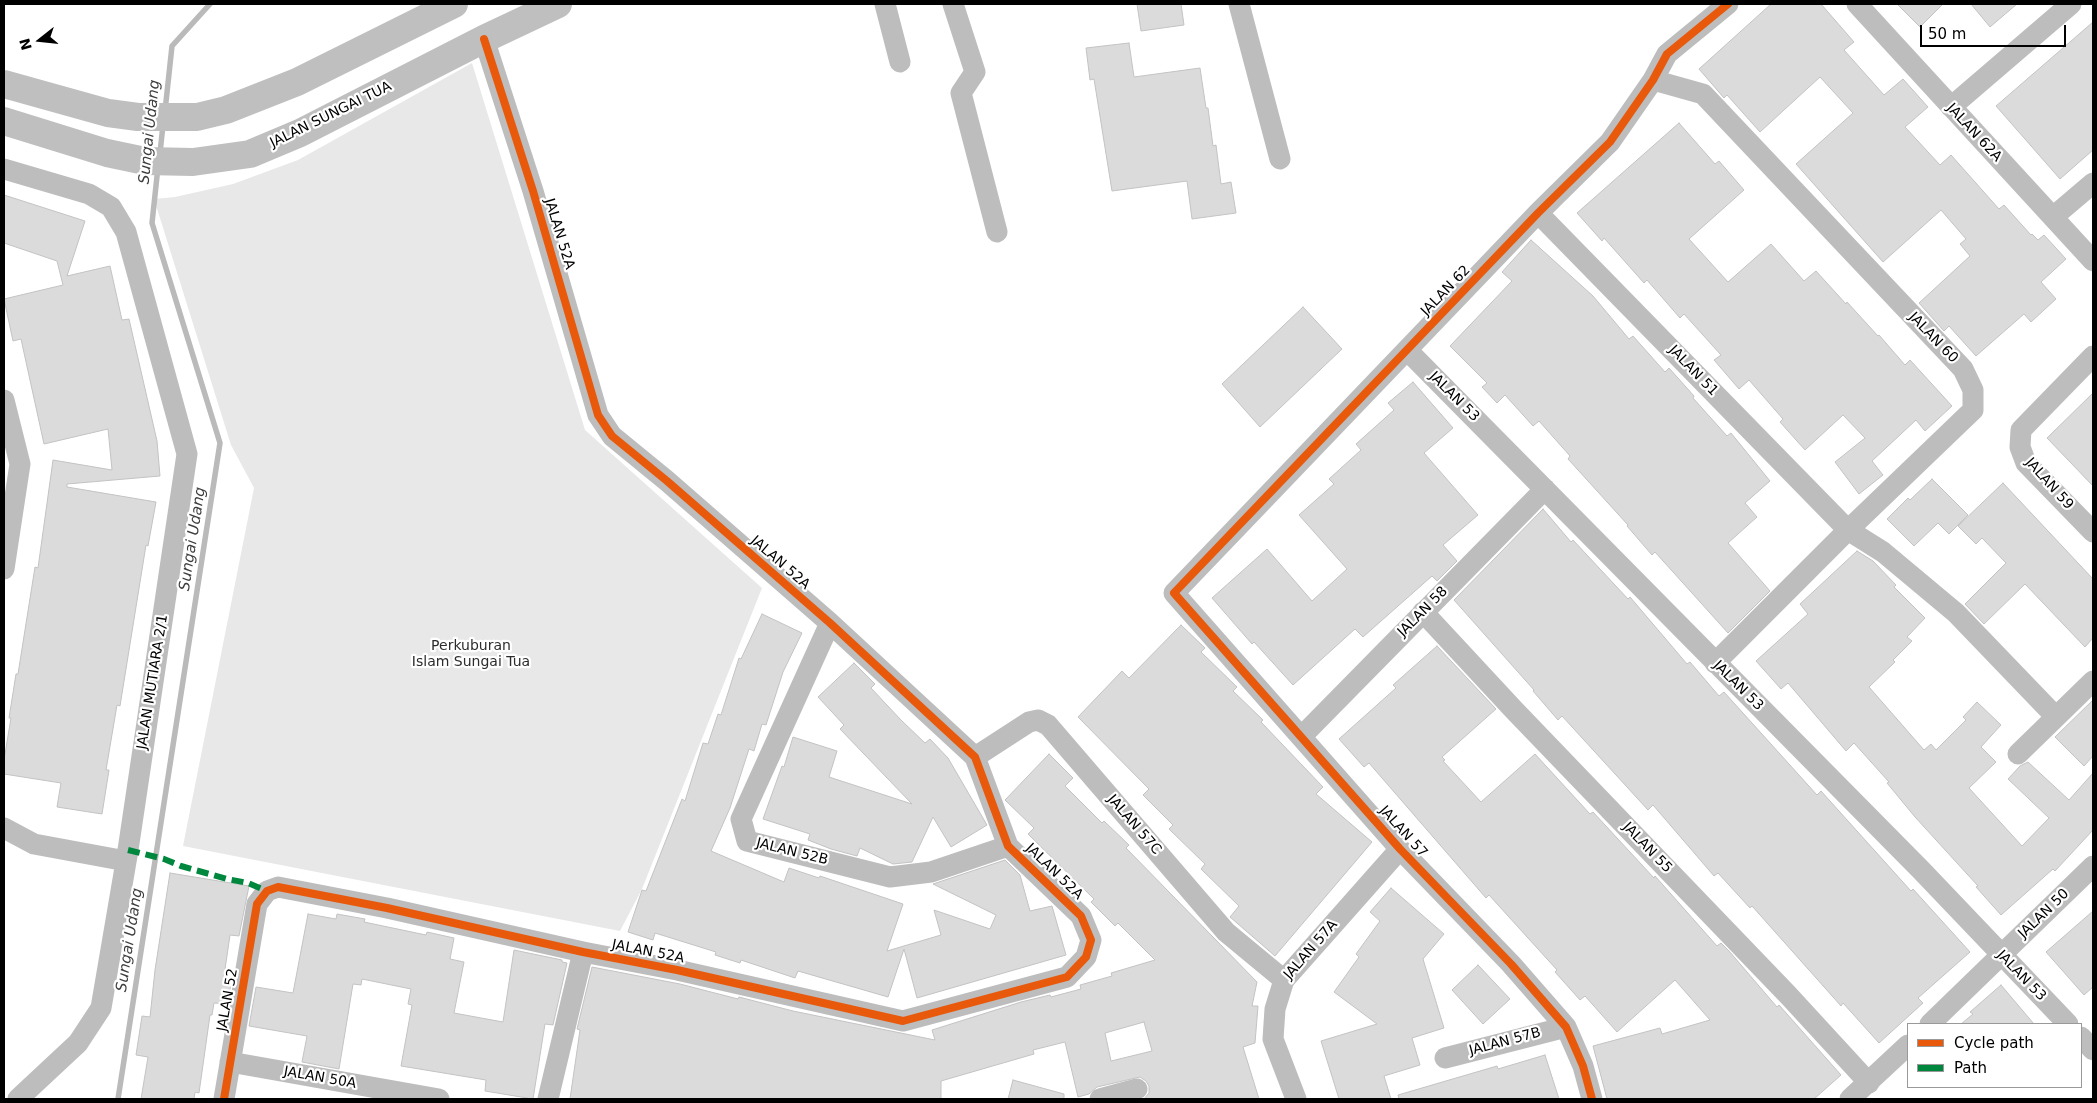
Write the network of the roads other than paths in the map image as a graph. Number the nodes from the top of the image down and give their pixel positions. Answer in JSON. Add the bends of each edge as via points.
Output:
{"nodes":[{"id":1,"x":454,"y":4,"type":"edge"},
{"id":2,"x":558,"y":4,"type":"edge"},
{"id":3,"x":885,"y":4,"type":"edge"},
{"id":4,"x":954,"y":4,"type":"edge"},
{"id":5,"x":1239,"y":4,"type":"edge"},
{"id":6,"x":1728,"y":4,"type":"edge"},
{"id":7,"x":1857,"y":4,"type":"edge"},
{"id":8,"x":2071,"y":4,"type":"edge"},
{"id":9,"x":484,"y":39,"type":"junction"},
{"id":10,"x":900,"y":62,"type":"dead end"},
{"id":11,"x":1652,"y":80,"type":"junction"},
{"id":12,"x":4,"y":84,"type":"edge"},
{"id":13,"x":1951,"y":107,"type":"junction"},
{"id":14,"x":4,"y":121,"type":"edge"},
{"id":15,"x":1280,"y":159,"type":"dead end"},
{"id":16,"x":4,"y":169,"type":"edge"},
{"id":17,"x":2093,"y":183,"type":"edge"},
{"id":18,"x":1538,"y":212,"type":"junction"},
{"id":19,"x":2053,"y":218,"type":"junction"},
{"id":20,"x":997,"y":232,"type":"dead end"},
{"id":21,"x":2093,"y":261,"type":"edge"},
{"id":22,"x":1407,"y":350,"type":"junction"},
{"id":23,"x":2093,"y":356,"type":"edge"},
{"id":24,"x":4,"y":400,"type":"edge"},
{"id":25,"x":1545,"y":489,"type":"junction"},
{"id":26,"x":1848,"y":530,"type":"junction"},
{"id":27,"x":2093,"y":532,"type":"edge"},
{"id":28,"x":4,"y":569,"type":"edge"},
{"id":29,"x":1174,"y":593,"type":"joint"},
{"id":30,"x":1424,"y":612,"type":"junction"},
{"id":31,"x":830,"y":623,"type":"junction"},
{"id":32,"x":1715,"y":664,"type":"junction"},
{"id":33,"x":2093,"y":681,"type":"edge"},
{"id":34,"x":2056,"y":718,"type":"junction"},
{"id":35,"x":1302,"y":736,"type":"junction"},
{"id":36,"x":2018,"y":754,"type":"dead end"},
{"id":37,"x":976,"y":757,"type":"junction"},
{"id":38,"x":4,"y":828,"type":"edge"},
{"id":39,"x":1008,"y":846,"type":"junction"},
{"id":40,"x":1400,"y":849,"type":"junction"},
{"id":41,"x":126,"y":861,"type":"junction"},
{"id":42,"x":2093,"y":866,"type":"edge"},
{"id":43,"x":257,"y":904,"type":"joint"},
{"id":44,"x":583,"y":952,"type":"junction"},
{"id":45,"x":2001,"y":955,"type":"junction"},
{"id":46,"x":1284,"y":980,"type":"junction"},
{"id":47,"x":1931,"y":1023,"type":"edge"},
{"id":48,"x":2067,"y":1023,"type":"edge"},
{"id":49,"x":1566,"y":1027,"type":"junction"},
{"id":50,"x":2082,"y":1038,"type":"edge"},
{"id":51,"x":1907,"y":1046,"type":"edge"},
{"id":52,"x":2093,"y":1050,"type":"edge"},
{"id":53,"x":1445,"y":1058,"type":"dead end"},
{"id":54,"x":230,"y":1062,"type":"junction"},
{"id":55,"x":1869,"y":1083,"type":"junction"},
{"id":56,"x":1137,"y":1089,"type":"dead end"},
{"id":57,"x":18,"y":1099,"type":"edge"},
{"id":58,"x":224,"y":1099,"type":"edge"},
{"id":59,"x":439,"y":1099,"type":"edge"},
{"id":60,"x":548,"y":1099,"type":"edge"},
{"id":61,"x":1100,"y":1099,"type":"edge"},
{"id":62,"x":1296,"y":1099,"type":"edge"},
{"id":63,"x":1592,"y":1099,"type":"edge"},
{"id":64,"x":1850,"y":1099,"type":"edge"}],
"edges":[{"from":1,"to":12,"type":"main road","via":[[297,82],[226,110],[196,117],[138,117],[108,113]]},
{"from":2,"to":9,"type":"main road","name":"JALAN SUNGAI TUA"},
{"from":3,"to":10,"type":"street"},
{"from":4,"to":20,"type":"street","via":[[975,72],[961,93]]},
{"from":5,"to":15,"type":"street"},
{"from":6,"to":11,"type":"street","name":"JALAN 62","via":[[1667,54]]},
{"from":7,"to":13,"type":"street","name":"JALAN 62A"},
{"from":8,"to":13,"type":"street"},
{"from":9,"to":14,"type":"main road","name":"JALAN SUNGAI TUA","via":[[300,134],[250,154],[193,162],[145,161],[107,153]]},
{"from":9,"to":31,"type":"street","name":"JALAN 52A","via":[[533,191],[598,415],[612,436]]},
{"from":11,"to":18,"type":"street","name":"JALAN 62","via":[[1610,142]]},
{"from":11,"to":26,"type":"street","name":"JALAN 60","via":[[1702,94],[1963,369],[1972,390],[1972,410]]},
{"from":13,"to":19,"type":"street","name":"JALAN 62A"},
{"from":16,"to":41,"type":"street","name":"JALAN MUTIARA 2/1","via":[[89,194],[111,208],[126,232],[187,454]]},
{"from":17,"to":19,"type":"street"},
{"from":18,"to":22,"type":"street","name":"JALAN 62"},
{"from":18,"to":26,"type":"street","name":"JALAN 51"},
{"from":19,"to":21,"type":"street","name":"JALAN 62A"},
{"from":22,"to":25,"type":"street","name":"JALAN 53"},
{"from":22,"to":29,"type":"street","name":"JALAN 62"},
{"from":23,"to":27,"type":"street","name":"JALAN 59","via":[[2021,430],[2020,447],[2026,463]]},
{"from":24,"to":28,"type":"street","via":[[20,464]]},
{"from":25,"to":30,"type":"street","name":"JALAN 58"},
{"from":25,"to":32,"type":"street","name":"JALAN 53"},
{"from":26,"to":32,"type":"street","name":"JALAN 60"},
{"from":26,"to":34,"type":"street","name":"JALAN 51","via":[[1883,552],[1956,613]]},
{"from":29,"to":35,"type":"street","name":"JALAN 57"},
{"from":30,"to":35,"type":"street","name":"JALAN 58"},
{"from":30,"to":55,"type":"street","name":"JALAN 55"},
{"from":31,"to":37,"type":"street","name":"JALAN 52A"},
{"from":31,"to":39,"type":"street","name":"JALAN 52B","via":[[741,819],[747,841],[890,877],[931,872]]},
{"from":32,"to":45,"type":"street","name":"JALAN 53","via":[[1921,870]]},
{"from":33,"to":34,"type":"street"},
{"from":34,"to":36,"type":"street"},
{"from":35,"to":40,"type":"street","name":"JALAN 57"},
{"from":37,"to":39,"type":"street","name":"JALAN 52A"},
{"from":37,"to":46,"type":"street","name":"JALAN 57C","via":[[1029,722],[1038,720],[1048,725],[1226,932]]},
{"from":38,"to":41,"type":"street","via":[[34,844]]},
{"from":39,"to":44,"type":"street","name":"JALAN 52A","via":[[1081,916],[1091,940],[1086,957],[1067,977],[903,1022],[677,970]]},
{"from":40,"to":46,"type":"street","name":"JALAN 57A"},
{"from":40,"to":49,"type":"street","name":"JALAN 57","via":[[1512,964]]},
{"from":41,"to":57,"type":"street","name":"JALAN MUTIARA 2/1","via":[[101,1008],[78,1044]]},
{"from":42,"to":45,"type":"street","name":"JALAN 50"},
{"from":43,"to":44,"type":"street","name":"JALAN 52A","via":[[266,891],[278,887]]},
{"from":43,"to":54,"type":"street","name":"JALAN 52"},
{"from":44,"to":60,"type":"street"},
{"from":45,"to":47,"type":"street","name":"JALAN 50"},
{"from":45,"to":48,"type":"street","name":"JALAN 53"},
{"from":46,"to":62,"type":"street","name":"JALAN 57A","via":[[1275,1009],[1273,1039]]},
{"from":49,"to":53,"type":"street","name":"JALAN 57B"},
{"from":49,"to":63,"type":"street","name":"JALAN 57","via":[[1583,1066]]},
{"from":50,"to":52,"type":"street"},
{"from":51,"to":55,"type":"street"},
{"from":54,"to":58,"type":"street","name":"JALAN 52"},
{"from":54,"to":59,"type":"street","name":"JALAN 50A"},
{"from":55,"to":64,"type":"street"},
{"from":56,"to":61,"type":"street"}]}
